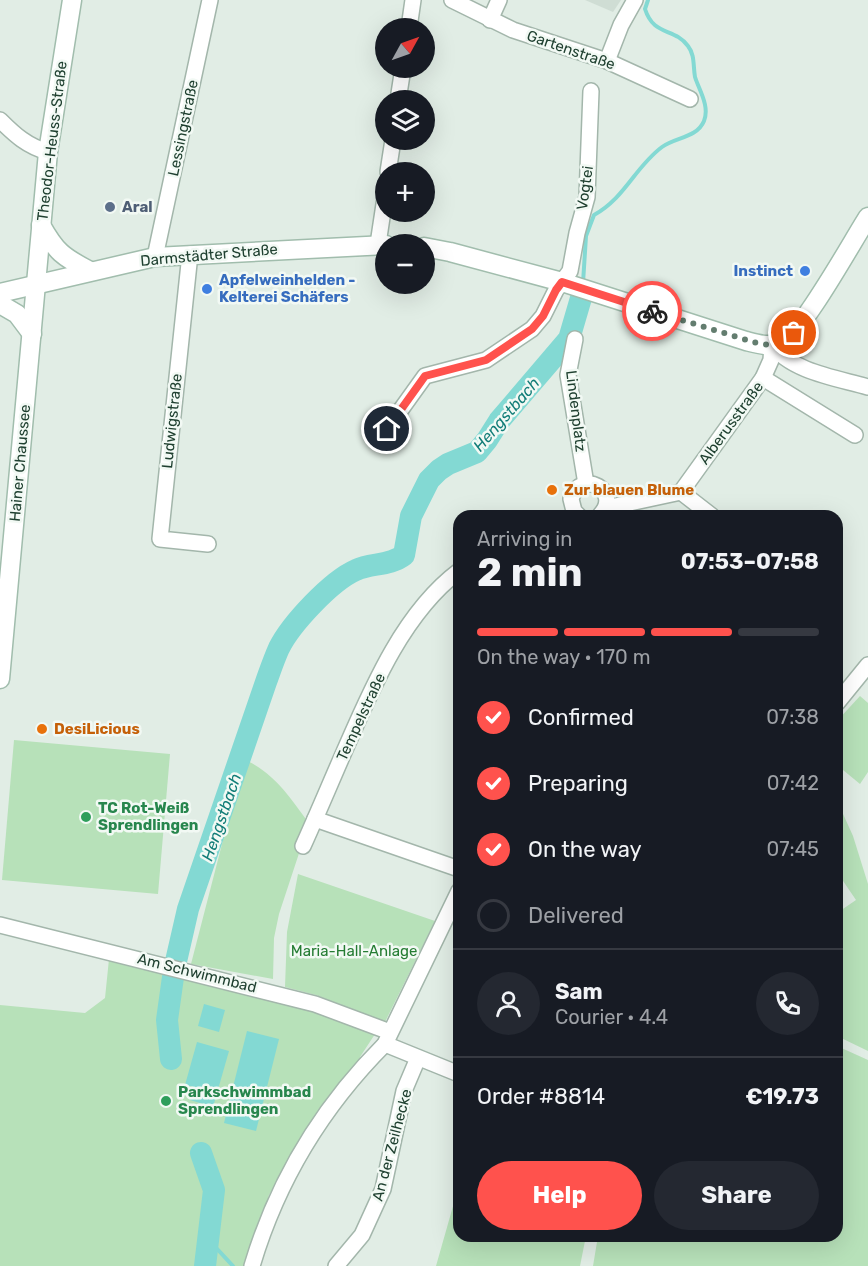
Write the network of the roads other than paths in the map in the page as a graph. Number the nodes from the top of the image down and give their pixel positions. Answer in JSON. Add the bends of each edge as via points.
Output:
{"nodes":[{"id":1,"x":72,"y":0,"type":"edge"},
{"id":2,"x":210,"y":0,"type":"edge"},
{"id":3,"x":413,"y":0,"type":"edge"},
{"id":4,"x":452,"y":0,"type":"edge"},
{"id":5,"x":499,"y":0,"type":"edge"},
{"id":6,"x":635,"y":0,"type":"edge"},
{"id":7,"x":410,"y":18,"type":"edge"},
{"id":8,"x":490,"y":20,"type":"junction"},
{"id":9,"x":607,"y":61,"type":"junction"},
{"id":10,"x":591,"y":91,"type":"dead end"},
{"id":11,"x":690,"y":99,"type":"dead end"},
{"id":12,"x":0,"y":120,"type":"edge"},
{"id":13,"x":48,"y":152,"type":"junction"},
{"id":14,"x":868,"y":217,"type":"edge"},
{"id":15,"x":41,"y":225,"type":"junction"},
{"id":16,"x":375,"y":244,"type":"edge"},
{"id":17,"x":435,"y":250,"type":"edge"},
{"id":18,"x":190,"y":254,"type":"junction"},
{"id":19,"x":155,"y":257,"type":"junction"},
{"id":20,"x":90,"y":271,"type":"junction"},
{"id":21,"x":36,"y":283,"type":"junction"},
{"id":22,"x":578,"y":287,"type":"junction"},
{"id":23,"x":0,"y":293,"type":"edge"},
{"id":24,"x":0,"y":304,"type":"edge"},
{"id":25,"x":32,"y":334,"type":"junction"},
{"id":26,"x":575,"y":339,"type":"dead end"},
{"id":27,"x":772,"y":345,"type":"junction"},
{"id":28,"x":763,"y":378,"type":"junction"},
{"id":29,"x":868,"y":387,"type":"edge"},
{"id":30,"x":387,"y":429,"type":"dead end"},
{"id":31,"x":855,"y":435,"type":"dead end"},
{"id":32,"x":586,"y":484,"type":"junction"},
{"id":33,"x":681,"y":492,"type":"junction"},
{"id":34,"x":573,"y":510,"type":"edge"},
{"id":35,"x":603,"y":510,"type":"edge"},
{"id":36,"x":610,"y":510,"type":"edge"},
{"id":37,"x":704,"y":510,"type":"edge"},
{"id":38,"x":208,"y":544,"type":"dead end"},
{"id":39,"x":453,"y":576,"type":"edge"},
{"id":40,"x":4,"y":601,"type":"edge"},
{"id":41,"x":868,"y":664,"type":"edge"},
{"id":42,"x":0,"y":679,"type":"edge"},
{"id":43,"x":843,"y":696,"type":"edge"},
{"id":44,"x":315,"y":819,"type":"junction"},
{"id":45,"x":303,"y":846,"type":"dead end"},
{"id":46,"x":453,"y":867,"type":"edge"},
{"id":47,"x":453,"y":903,"type":"edge"},
{"id":48,"x":0,"y":925,"type":"edge"},
{"id":49,"x":387,"y":1038,"type":"junction"},
{"id":50,"x":418,"y":1058,"type":"junction"},
{"id":51,"x":453,"y":1072,"type":"edge"},
{"id":52,"x":252,"y":1266,"type":"edge"},
{"id":53,"x":336,"y":1266,"type":"edge"}],
"edges":[{"from":1,"to":13,"type":"street","name":"Theodor-Heuss-Straße"},
{"from":2,"to":19,"type":"street","name":"Lessingstraße"},
{"from":3,"to":7,"type":"street"},
{"from":4,"to":8,"type":"street","name":"Gartenstraße"},
{"from":5,"to":8,"type":"street"},
{"from":6,"to":9,"type":"street"},
{"from":8,"to":9,"type":"street","name":"Gartenstraße"},
{"from":9,"to":11,"type":"street","name":"Gartenstraße"},
{"from":10,"to":22,"type":"street","name":"Vogtei","via":[[587,197],[570,271]]},
{"from":12,"to":13,"type":"street","via":[[22,141]]},
{"from":13,"to":15,"type":"street","name":"Theodor-Heuss-Straße"},
{"from":14,"to":27,"type":"street","via":[[809,313],[788,339]]},
{"from":15,"to":20,"type":"street","via":[[61,255]]},
{"from":15,"to":21,"type":"street","name":"Theodor-Heuss-Straße"},
{"from":16,"to":18,"type":"street","name":"Darmstädter Straße"},
{"from":17,"to":22,"type":"street"},
{"from":18,"to":19,"type":"street","name":"Darmstädter Straße"},
{"from":18,"to":38,"type":"street","name":"Ludwigstraße","via":[[160,539]]},
{"from":19,"to":20,"type":"street","name":"Darmstädter Straße"},
{"from":20,"to":21,"type":"street","name":"Darmstädter Straße"},
{"from":21,"to":23,"type":"street","name":"Darmstädter Straße"},
{"from":21,"to":25,"type":"street","name":"Hainer Chaussee"},
{"from":22,"to":27,"type":"street","via":[[735,338]]},
{"from":22,"to":30,"type":"street","name":"Vogtei","via":[[556,290],[532,329],[486,360],[425,376]]},
{"from":24,"to":25,"type":"street","via":[[17,314]]},
{"from":25,"to":40,"type":"street","name":"Hainer Chaussee"},
{"from":26,"to":32,"type":"street","name":"Lindenplatz","via":[[568,375]]},
{"from":27,"to":28,"type":"street","name":"Alberusstraße"},
{"from":27,"to":29,"type":"street","via":[[794,364]]},
{"from":28,"to":31,"type":"street"},
{"from":28,"to":33,"type":"street","name":"Alberusstraße"},
{"from":32,"to":34,"type":"street","via":[[573,493]]},
{"from":32,"to":35,"type":"street","via":[[604,491],[607,500]]},
{"from":33,"to":36,"type":"street"},
{"from":33,"to":37,"type":"street"},
{"from":39,"to":44,"type":"street","name":"Tempelstraße","via":[[410,625],[371,689]]},
{"from":40,"to":42,"type":"street","name":"Hainer Chaussee"},
{"from":41,"to":43,"type":"street"},
{"from":44,"to":45,"type":"street","name":"Tempelstraße"},
{"from":44,"to":46,"type":"street"},
{"from":47,"to":49,"type":"street"},
{"from":48,"to":49,"type":"street","name":"Am Schwimmbad","via":[[315,1004]]},
{"from":49,"to":50,"type":"street","name":"Am Schwimmbad"},
{"from":49,"to":52,"type":"street","via":[[334,1103],[299,1156],[276,1197]]},
{"from":50,"to":51,"type":"street"},
{"from":50,"to":53,"type":"street","name":"An der Zeilhecke","via":[[404,1090],[383,1189],[362,1235]]}]}
